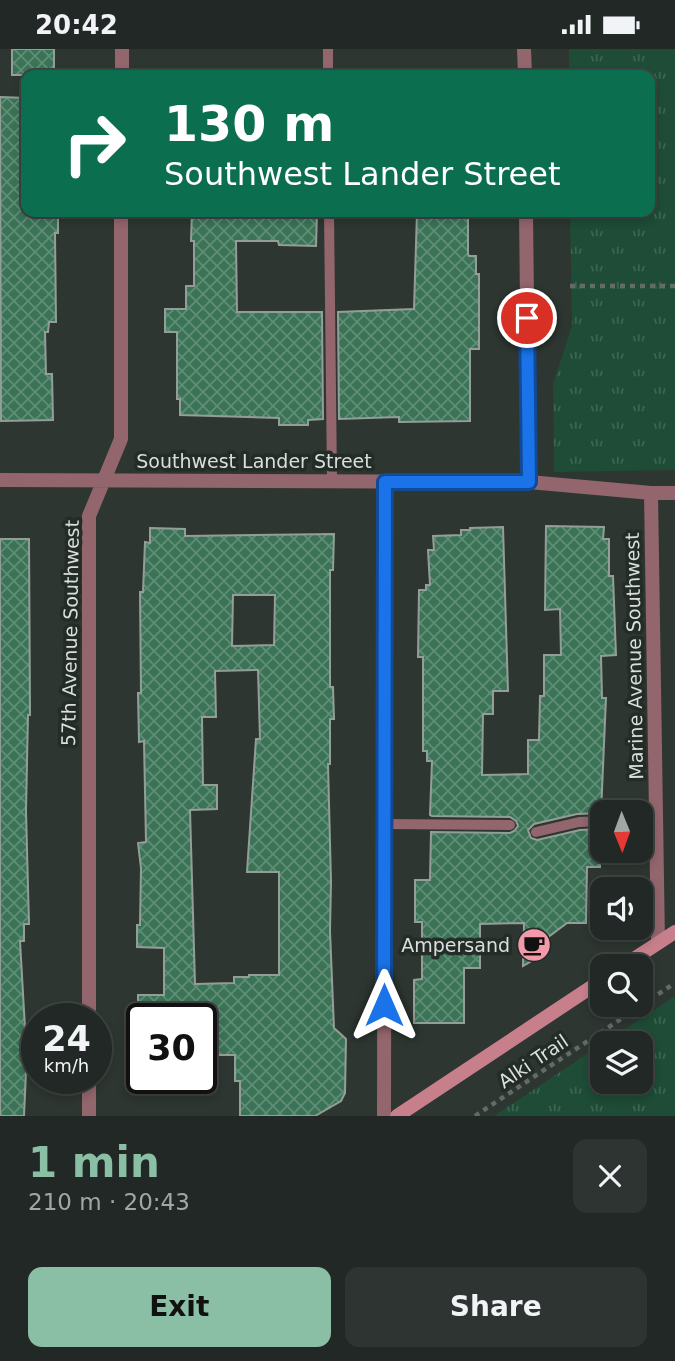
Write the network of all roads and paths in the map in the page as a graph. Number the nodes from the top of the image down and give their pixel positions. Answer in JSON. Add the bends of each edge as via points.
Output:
{"nodes":[{"id":1,"x":122,"y":49,"type":"edge"},
{"id":2,"x":328,"y":49,"type":"edge"},
{"id":3,"x":524,"y":49,"type":"edge"},
{"id":4,"x":122,"y":70,"type":"edge"},
{"id":5,"x":328,"y":70,"type":"edge"},
{"id":6,"x":525,"y":70,"type":"edge"},
{"id":7,"x":121,"y":217,"type":"edge"},
{"id":8,"x":329,"y":217,"type":"edge"},
{"id":9,"x":526,"y":217,"type":"edge"},
{"id":10,"x":570,"y":286,"type":"dead end"},
{"id":11,"x":675,"y":286,"type":"edge"},
{"id":12,"x":105,"y":479,"type":"junction"},
{"id":13,"x":0,"y":480,"type":"edge"},
{"id":14,"x":332,"y":481,"type":"junction"},
{"id":15,"x":385,"y":482,"type":"junction"},
{"id":16,"x":529,"y":482,"type":"junction"},
{"id":17,"x":651,"y":493,"type":"junction"},
{"id":18,"x":675,"y":493,"type":"edge"},
{"id":19,"x":656,"y":821,"type":"joint"},
{"id":20,"x":590,"y":822,"type":"edge"},
{"id":21,"x":384,"y":824,"type":"junction"},
{"id":22,"x":510,"y":825,"type":"dead end"},
{"id":23,"x":536,"y":832,"type":"dead end"},
{"id":24,"x":675,"y":932,"type":"edge"},
{"id":25,"x":657,"y":943,"type":"junction"},
{"id":26,"x":641,"y":954,"type":"edge"},
{"id":27,"x":675,"y":983,"type":"edge"},
{"id":28,"x":590,"y":988,"type":"edge"},
{"id":29,"x":89,"y":1003,"type":"edge"},
{"id":30,"x":88,"y":1094,"type":"edge"},
{"id":31,"x":87,"y":1115,"type":"edge"},
{"id":32,"x":384,"y":1116,"type":"edge"},
{"id":33,"x":397,"y":1116,"type":"edge"},
{"id":34,"x":475,"y":1116,"type":"edge"}],
"edges":[{"from":1,"to":4,"type":"street"},
{"from":2,"to":5,"type":"lane"},
{"from":3,"to":6,"type":"street"},
{"from":7,"to":12,"type":"street","name":"57th Avenue Southwest","via":[[121,439]]},
{"from":8,"to":14,"type":"lane"},
{"from":9,"to":16,"type":"street"},
{"from":10,"to":11,"type":"path"},
{"from":12,"to":13,"type":"street","name":"Southwest Lander Street"},
{"from":12,"to":14,"type":"street","name":"Southwest Lander Street"},
{"from":12,"to":29,"type":"street","name":"57th Avenue Southwest","via":[[89,516]]},
{"from":14,"to":15,"type":"street","name":"Southwest Lander Street"},
{"from":15,"to":16,"type":"street","name":"Southwest Lander Street"},
{"from":15,"to":21,"type":"street"},
{"from":16,"to":17,"type":"street","name":"Southwest Lander Street"},
{"from":17,"to":18,"type":"street","name":"Southwest Lander Street"},
{"from":17,"to":19,"type":"street","name":"Marine Avenue Southwest"},
{"from":19,"to":25,"type":"street","name":"Marine Avenue Southwest"},
{"from":20,"to":23,"type":"lane"},
{"from":21,"to":22,"type":"lane"},
{"from":21,"to":32,"type":"street"},
{"from":24,"to":25,"type":"main road"},
{"from":25,"to":26,"type":"main road"},
{"from":27,"to":34,"type":"path","name":"Alki Trail"},
{"from":28,"to":33,"type":"main road"},
{"from":30,"to":31,"type":"street"}]}
